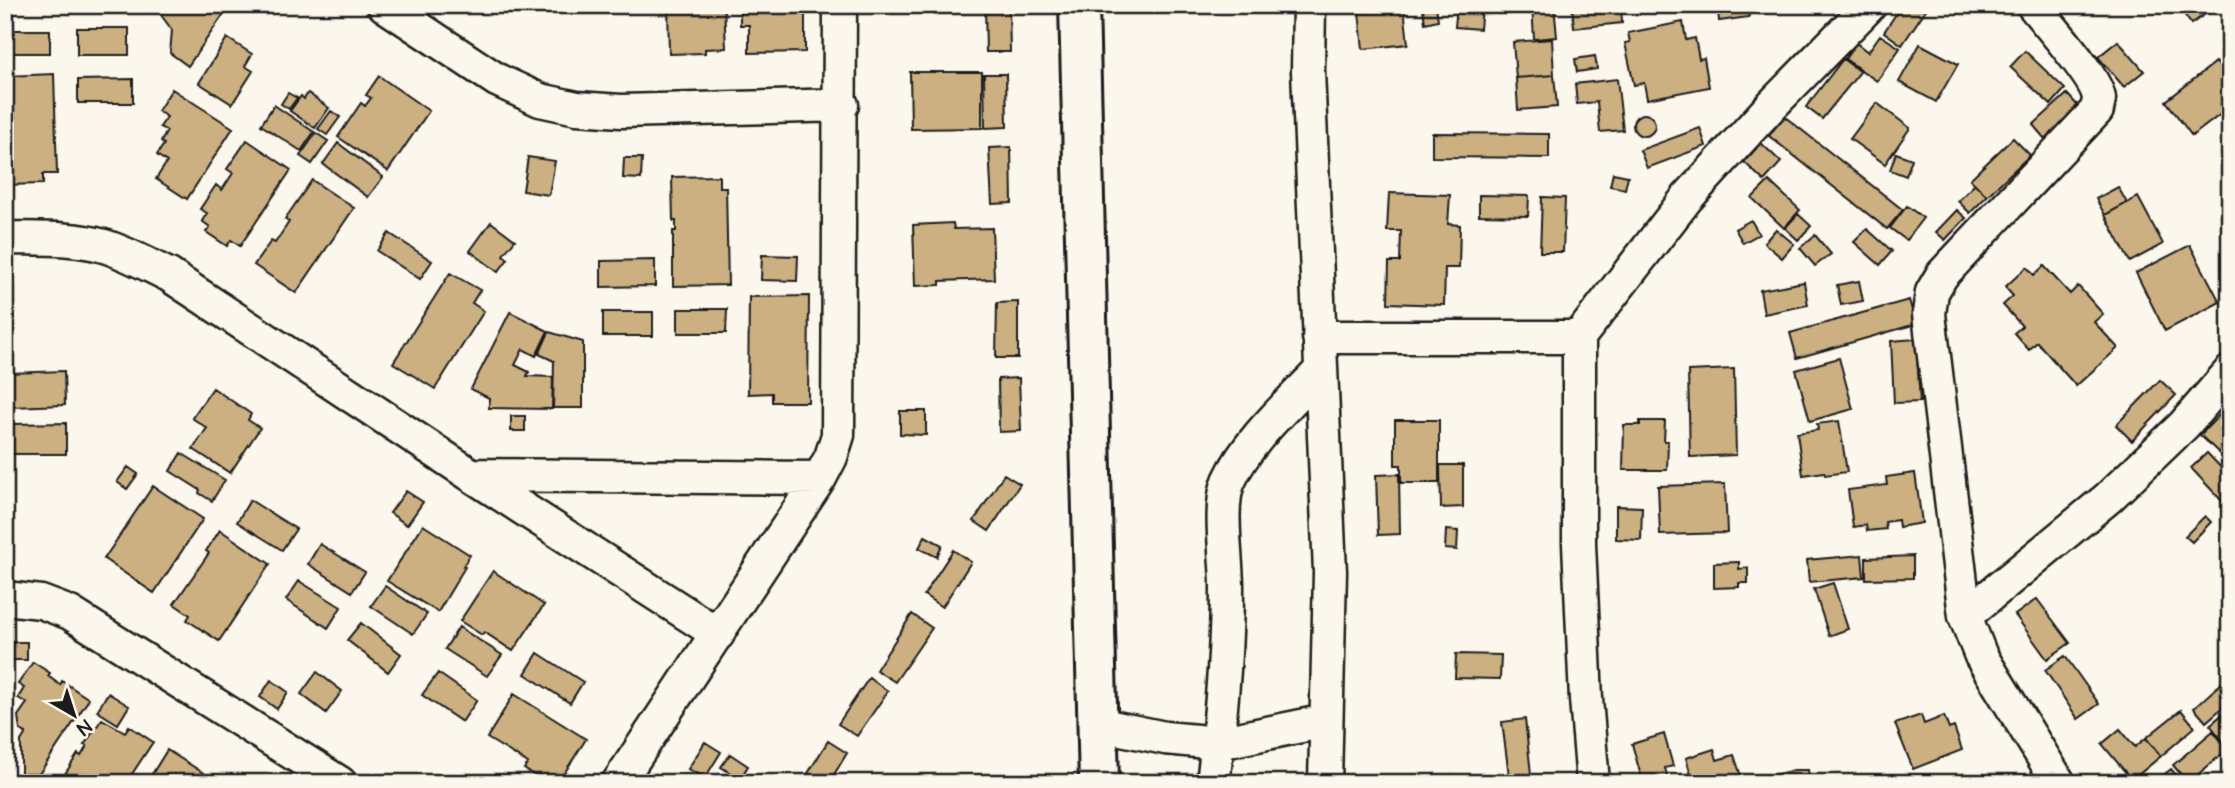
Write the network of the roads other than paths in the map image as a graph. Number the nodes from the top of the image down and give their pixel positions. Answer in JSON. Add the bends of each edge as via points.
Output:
{"nodes":[{"id":1,"x":384,"y":5,"type":"edge"},
{"id":2,"x":840,"y":5,"type":"edge"},
{"id":3,"x":1079,"y":5,"type":"edge"},
{"id":4,"x":1309,"y":5,"type":"edge"},
{"id":5,"x":2033,"y":5,"type":"edge"},
{"id":6,"x":1861,"y":9,"type":"edge"},
{"id":7,"x":842,"y":105,"type":"junction"},
{"id":8,"x":5,"y":238,"type":"edge"},
{"id":9,"x":1319,"y":337,"type":"junction"},
{"id":10,"x":1580,"y":337,"type":"junction"},
{"id":11,"x":1320,"y":371,"type":"junction"},
{"id":12,"x":2230,"y":372,"type":"edge"},
{"id":13,"x":471,"y":475,"type":"junction"},
{"id":14,"x":820,"y":478,"type":"junction"},
{"id":15,"x":5,"y":598,"type":"edge"},
{"id":16,"x":1965,"y":616,"type":"junction"},
{"id":17,"x":718,"y":634,"type":"junction"},
{"id":18,"x":1325,"y":721,"type":"junction"},
{"id":19,"x":1097,"y":724,"type":"junction"},
{"id":20,"x":1218,"y":743,"type":"junction"},
{"id":21,"x":340,"y":783,"type":"edge"},
{"id":22,"x":618,"y":783,"type":"edge"},
{"id":23,"x":1099,"y":783,"type":"edge"},
{"id":24,"x":1213,"y":783,"type":"edge"},
{"id":25,"x":1325,"y":783,"type":"edge"},
{"id":26,"x":1593,"y":783,"type":"edge"},
{"id":27,"x":2059,"y":783,"type":"edge"}],
"edges":[{"from":1,"to":7,"type":"street","via":[[497,80],[540,100],[621,111]]},
{"from":2,"to":7,"type":"street"},
{"from":3,"to":19,"type":"main road"},
{"from":4,"to":9,"type":"street"},
{"from":5,"to":16,"type":"street","via":[[2074,56],[2099,100],[2097,110],[1931,292],[1929,314]]},
{"from":6,"to":10,"type":"street","via":[[1687,198]]},
{"from":7,"to":14,"type":"street","via":[[838,435]]},
{"from":8,"to":13,"type":"street","via":[[103,246],[157,269]]},
{"from":9,"to":10,"type":"street"},
{"from":9,"to":11,"type":"street"},
{"from":10,"to":26,"type":"street","via":[[1579,544]]},
{"from":11,"to":18,"type":"street","via":[[1330,572]]},
{"from":11,"to":20,"type":"street","via":[[1278,415],[1227,483],[1225,662]]},
{"from":12,"to":16,"type":"street","via":[[2184,425],[2108,498]]},
{"from":13,"to":14,"type":"street"},
{"from":13,"to":17,"type":"street"},
{"from":14,"to":17,"type":"street"},
{"from":15,"to":21,"type":"street","via":[[41,602],[70,613]]},
{"from":16,"to":27,"type":"street","via":[[1981,656]]},
{"from":17,"to":22,"type":"street"},
{"from":18,"to":20,"type":"street"},
{"from":18,"to":25,"type":"street"},
{"from":19,"to":20,"type":"street"},
{"from":19,"to":23,"type":"main road"},
{"from":20,"to":24,"type":"street"}]}
